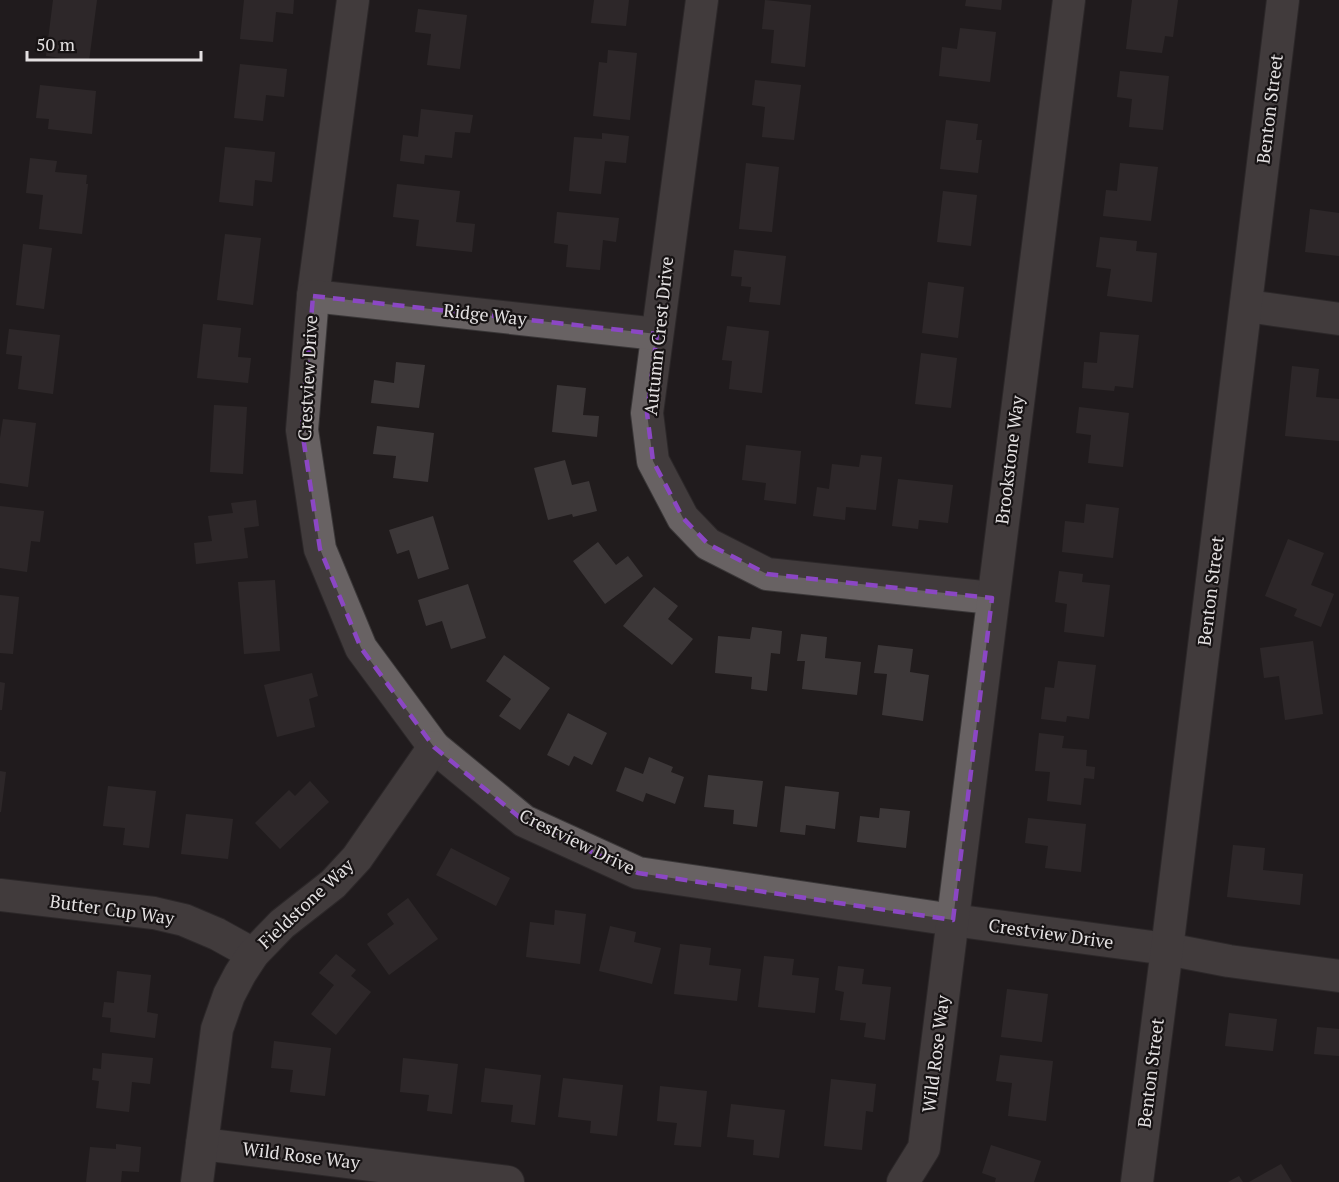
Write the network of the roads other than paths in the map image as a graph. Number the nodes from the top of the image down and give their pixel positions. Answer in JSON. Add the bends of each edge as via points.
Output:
{"nodes":[{"id":1,"x":352,"y":0,"type":"edge"},
{"id":2,"x":702,"y":0,"type":"edge"},
{"id":3,"x":1069,"y":0,"type":"edge"},
{"id":4,"x":1283,"y":0,"type":"edge"},
{"id":5,"x":313,"y":296,"type":"junction"},
{"id":6,"x":1247,"y":306,"type":"junction"},
{"id":7,"x":1339,"y":319,"type":"edge"},
{"id":8,"x":657,"y":333,"type":"junction"},
{"id":9,"x":992,"y":598,"type":"junction"},
{"id":10,"x":434,"y":747,"type":"junction"},
{"id":11,"x":0,"y":895,"type":"edge"},
{"id":12,"x":953,"y":920,"type":"junction"},
{"id":13,"x":1167,"y":949,"type":"junction"},
{"id":14,"x":253,"y":954,"type":"junction"},
{"id":15,"x":1339,"y":976,"type":"edge"},
{"id":16,"x":201,"y":1144,"type":"junction"},
{"id":17,"x":197,"y":1182,"type":"edge"},
{"id":18,"x":508,"y":1182,"type":"edge"},
{"id":19,"x":903,"y":1182,"type":"edge"},
{"id":20,"x":1137,"y":1182,"type":"edge"}],
"edges":[{"from":1,"to":5,"type":"street","name":"Crestview Drive"},
{"from":2,"to":8,"type":"street","name":"Autumn Crest Drive"},
{"from":3,"to":9,"type":"street","name":"Brookstone Way"},
{"from":4,"to":6,"type":"street","name":"Benton Street"},
{"from":5,"to":8,"type":"street","name":"Ridge Way"},
{"from":5,"to":10,"type":"street","name":"Crestview Drive","via":[[302,430],[320,549],[361,648]]},
{"from":6,"to":7,"type":"street"},
{"from":6,"to":13,"type":"street","name":"Benton Street"},
{"from":8,"to":9,"type":"street","name":"Autumn Crest Drive","via":[[647,413],[653,461],[683,518],[708,544],[767,574]]},
{"from":9,"to":12,"type":"street","name":"Brookstone Way"},
{"from":10,"to":12,"type":"street","name":"Crestview Drive","via":[[524,820],[638,873]]},
{"from":10,"to":14,"type":"street","name":"Fieldstone Way","via":[[357,858]]},
{"from":11,"to":14,"type":"street","name":"Butter Cup Way","via":[[154,913],[184,920]]},
{"from":12,"to":13,"type":"street","name":"Crestview Drive"},
{"from":12,"to":19,"type":"street","name":"Wild Rose Way","via":[[924,1148]]},
{"from":13,"to":15,"type":"street","name":"Crestview Drive"},
{"from":13,"to":20,"type":"street","name":"Benton Street"},
{"from":14,"to":16,"type":"street","name":"Fieldstone Way","via":[[229,995],[217,1029]]},
{"from":16,"to":17,"type":"street","name":"Fieldstone Way"},
{"from":16,"to":18,"type":"street","name":"Wild Rose Way"}]}
